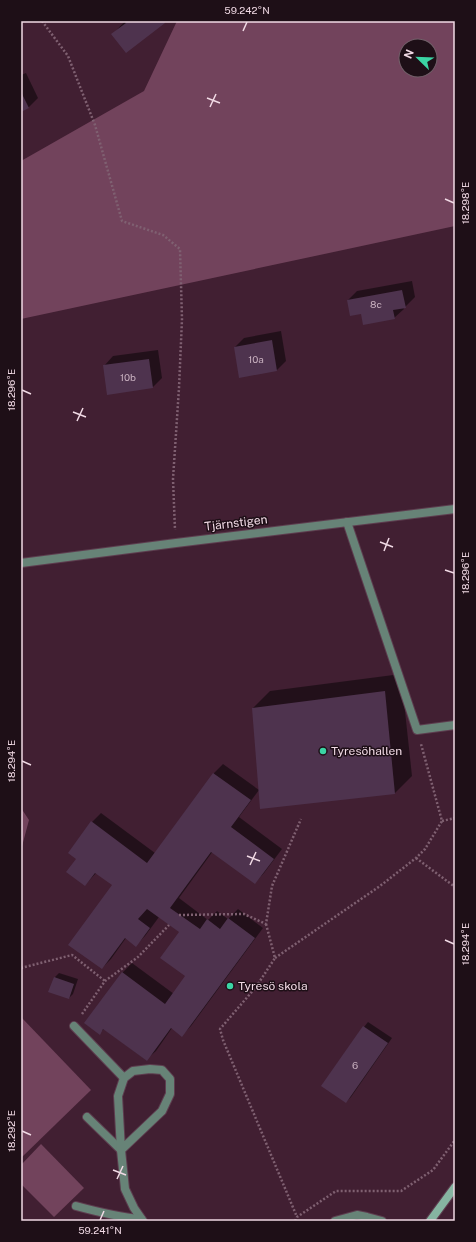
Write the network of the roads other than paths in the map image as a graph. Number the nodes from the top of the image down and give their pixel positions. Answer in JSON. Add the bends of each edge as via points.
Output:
{"nodes":[{"id":1,"x":455,"y":509,"type":"edge"},
{"id":2,"x":347,"y":522,"type":"junction"},
{"id":3,"x":21,"y":563,"type":"edge"},
{"id":4,"x":455,"y":725,"type":"edge"},
{"id":5,"x":74,"y":1026,"type":"road end"},
{"id":6,"x":124,"y":1078,"type":"junction"},
{"id":7,"x":87,"y":1117,"type":"dead end"},
{"id":8,"x":121,"y":1150,"type":"junction"},
{"id":9,"x":455,"y":1187,"type":"edge"},
{"id":10,"x":76,"y":1206,"type":"dead end"},
{"id":11,"x":142,"y":1220,"type":"edge"},
{"id":12,"x":335,"y":1221,"type":"edge"},
{"id":13,"x":382,"y":1221,"type":"edge"},
{"id":14,"x":430,"y":1221,"type":"edge"}],
"edges":[{"from":1,"to":2,"type":"street","name":"Tjärnstigen"},
{"from":2,"to":3,"type":"street","name":"Tjärnstigen"},
{"from":2,"to":4,"type":"street","via":[[417,730]]},
{"from":5,"to":6,"type":"street"},
{"from":6,"to":8,"type":"street","via":[[118,1096]]},
{"from":6,"to":8,"type":"street","via":[[133,1071],[162,1070],[170,1079],[170,1094],[162,1111]]},
{"from":7,"to":8,"type":"street"},
{"from":8,"to":11,"type":"street","via":[[125,1189]]},
{"from":9,"to":14,"type":"main road"},
{"from":10,"to":11,"type":"street"},
{"from":12,"to":13,"type":"street","via":[[357,1215]]}]}
